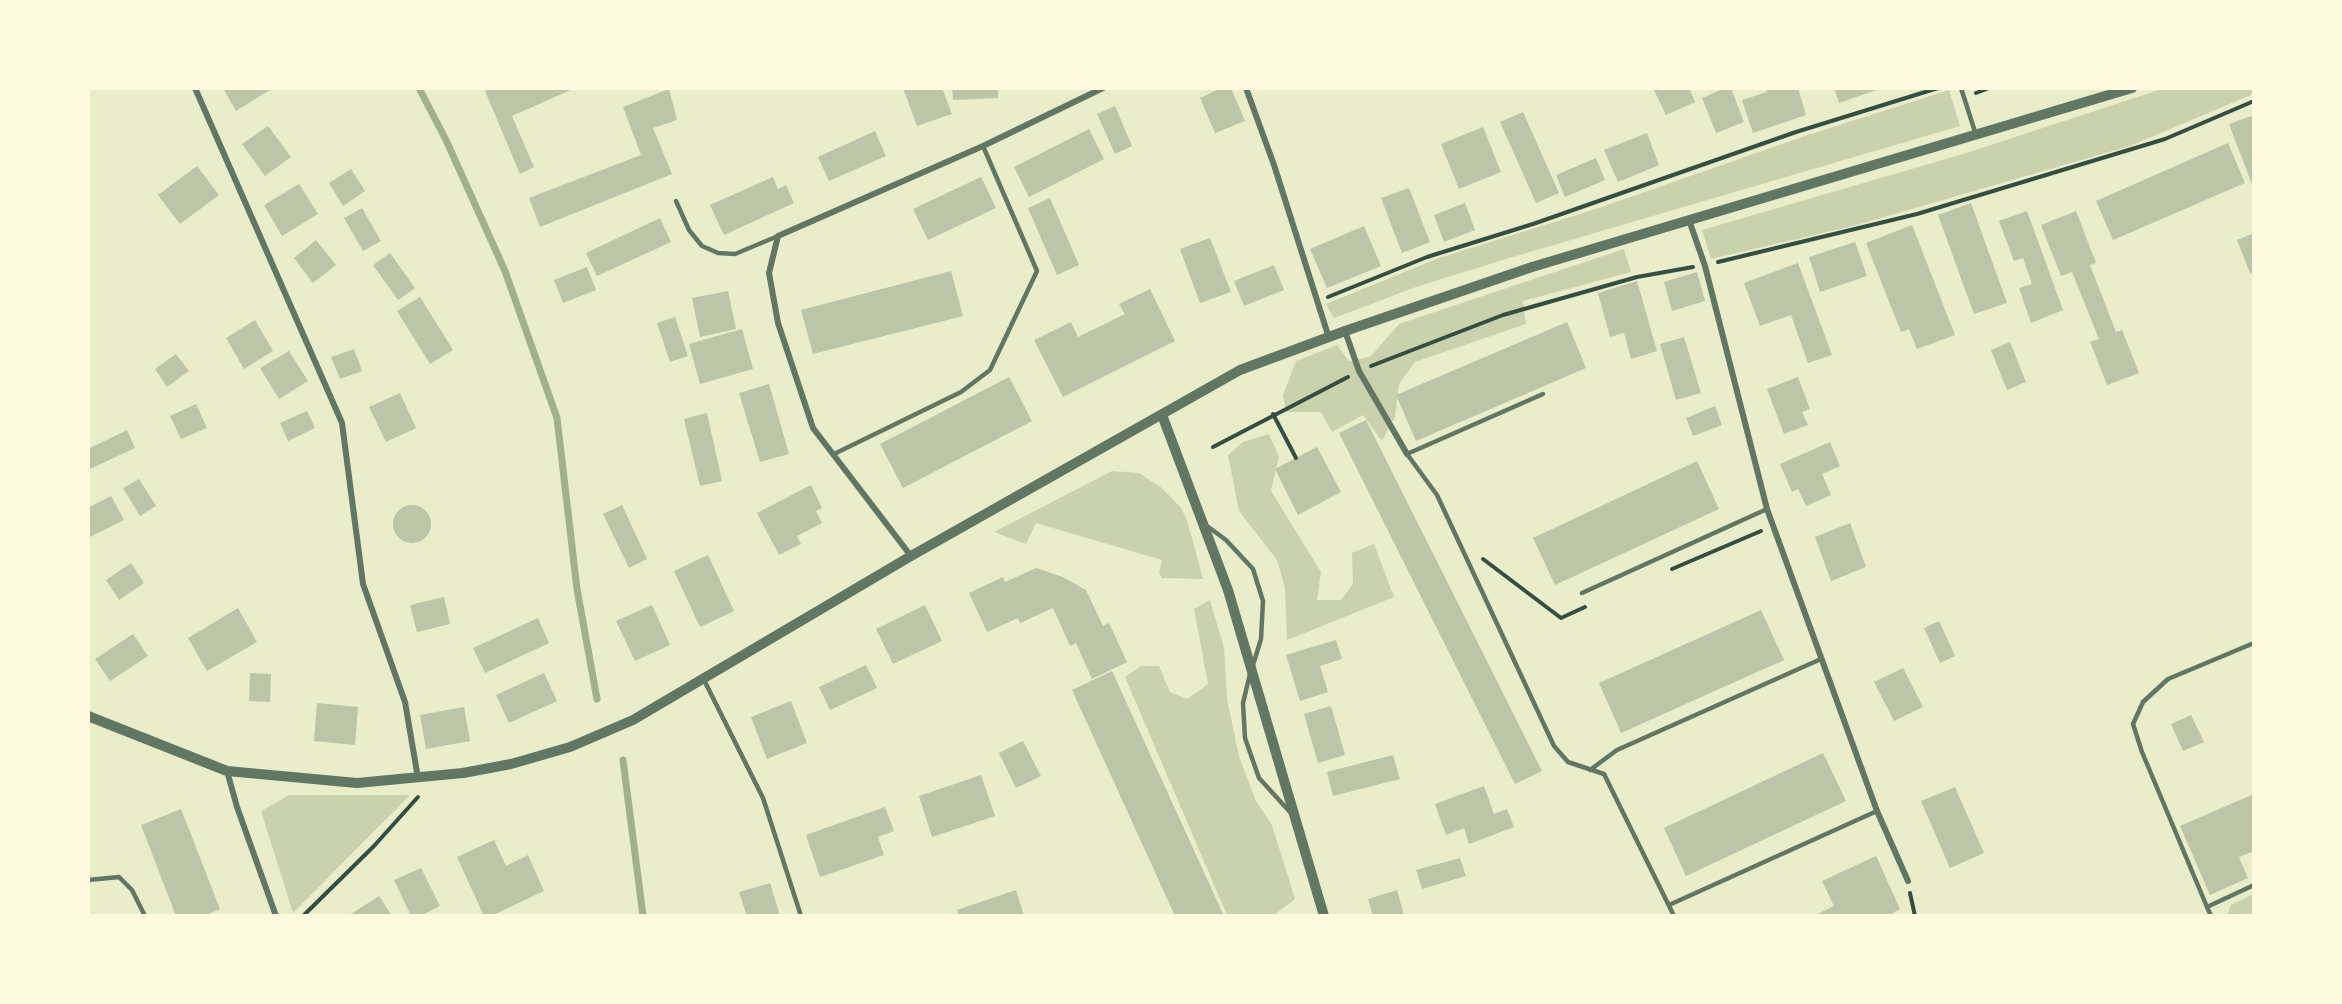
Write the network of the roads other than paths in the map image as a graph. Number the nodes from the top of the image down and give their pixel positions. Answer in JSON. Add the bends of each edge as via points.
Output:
{"nodes":[{"id":1,"x":195,"y":88,"type":"edge"},
{"id":2,"x":1103,"y":88,"type":"edge"},
{"id":3,"x":1246,"y":88,"type":"edge"},
{"id":4,"x":1962,"y":88,"type":"edge"},
{"id":5,"x":2132,"y":88,"type":"edge"},
{"id":6,"x":1976,"y":135,"type":"junction"},
{"id":7,"x":983,"y":146,"type":"junction"},
{"id":8,"x":676,"y":201,"type":"dead end"},
{"id":9,"x":1688,"y":219,"type":"junction"},
{"id":10,"x":778,"y":236,"type":"junction"},
{"id":11,"x":1345,"y":331,"type":"junction"},
{"id":12,"x":1329,"y":338,"type":"junction"},
{"id":13,"x":1543,"y":394,"type":"dead end"},
{"id":14,"x":1162,"y":415,"type":"junction"},
{"id":15,"x":834,"y":454,"type":"junction"},
{"id":16,"x":1407,"y":454,"type":"junction"},
{"id":17,"x":1767,"y":509,"type":"junction"},
{"id":18,"x":1205,"y":525,"type":"junction"},
{"id":19,"x":911,"y":556,"type":"junction"},
{"id":20,"x":1582,"y":593,"type":"dead end"},
{"id":21,"x":2253,"y":643,"type":"edge"},
{"id":22,"x":1821,"y":659,"type":"junction"},
{"id":23,"x":1251,"y":670,"type":"junction"},
{"id":24,"x":702,"y":677,"type":"junction"},
{"id":25,"x":88,"y":716,"type":"edge"},
{"id":26,"x":1590,"y":770,"type":"junction"},
{"id":27,"x":227,"y":771,"type":"junction"},
{"id":28,"x":418,"y":778,"type":"junction"},
{"id":29,"x":1877,"y":812,"type":"junction"},
{"id":30,"x":1294,"y":816,"type":"junction"},
{"id":31,"x":88,"y":880,"type":"edge"},
{"id":32,"x":1908,"y":881,"type":"road end"},
{"id":33,"x":2253,"y":885,"type":"edge"},
{"id":34,"x":1670,"y":905,"type":"junction"},
{"id":35,"x":2207,"y":907,"type":"junction"},
{"id":36,"x":145,"y":915,"type":"edge"},
{"id":37,"x":276,"y":915,"type":"edge"},
{"id":38,"x":801,"y":915,"type":"edge"},
{"id":39,"x":1324,"y":915,"type":"edge"},
{"id":40,"x":1674,"y":915,"type":"edge"},
{"id":41,"x":2211,"y":915,"type":"edge"}],
"edges":[{"from":1,"to":28,"type":"street","via":[[342,423],[363,584],[405,702]]},
{"from":2,"to":7,"type":"street"},
{"from":3,"to":12,"type":"street"},
{"from":4,"to":6,"type":"lane"},
{"from":5,"to":6,"type":"street"},
{"from":6,"to":9,"type":"street"},
{"from":7,"to":10,"type":"street"},
{"from":7,"to":15,"type":"lane","via":[[1037,271],[990,370],[961,392]]},
{"from":8,"to":10,"type":"lane","via":[[689,230],[702,246],[718,253],[735,254]]},
{"from":9,"to":11,"type":"street"},
{"from":9,"to":17,"type":"street","via":[[1705,266]]},
{"from":10,"to":15,"type":"street","via":[[769,273],[778,323],[813,428]]},
{"from":11,"to":12,"type":"street"},
{"from":11,"to":16,"type":"street","via":[[1359,371]]},
{"from":12,"to":14,"type":"street","via":[[1240,370]]},
{"from":13,"to":16,"type":"lane"},
{"from":14,"to":18,"type":"street"},
{"from":14,"to":19,"type":"street"},
{"from":15,"to":19,"type":"street"},
{"from":16,"to":26,"type":"lane","via":[[1437,495],[1554,746],[1568,762]]},
{"from":17,"to":20,"type":"lane"},
{"from":17,"to":22,"type":"street"},
{"from":18,"to":23,"type":"street"},
{"from":18,"to":23,"type":"lane","via":[[1226,540],[1253,570],[1263,601],[1261,639]]},
{"from":19,"to":24,"type":"street"},
{"from":21,"to":35,"type":"lane","via":[[2168,679],[2143,702],[2133,724]]},
{"from":22,"to":26,"type":"lane","via":[[1617,750]]},
{"from":22,"to":29,"type":"street"},
{"from":23,"to":30,"type":"street"},
{"from":23,"to":30,"type":"lane","via":[[1243,703],[1245,738],[1259,778]]},
{"from":24,"to":28,"type":"street","via":[[633,720],[570,747],[511,764]]},
{"from":24,"to":38,"type":"lane","via":[[763,798]]},
{"from":25,"to":27,"type":"street"},
{"from":26,"to":34,"type":"lane","via":[[1604,774]]},
{"from":27,"to":28,"type":"street","via":[[357,783]]},
{"from":27,"to":37,"type":"street"},
{"from":29,"to":32,"type":"street"},
{"from":29,"to":34,"type":"lane"},
{"from":30,"to":39,"type":"street"},
{"from":31,"to":36,"type":"lane","via":[[119,877],[132,890]]},
{"from":33,"to":35,"type":"lane"},
{"from":34,"to":40,"type":"lane"},
{"from":35,"to":41,"type":"lane"}]}
